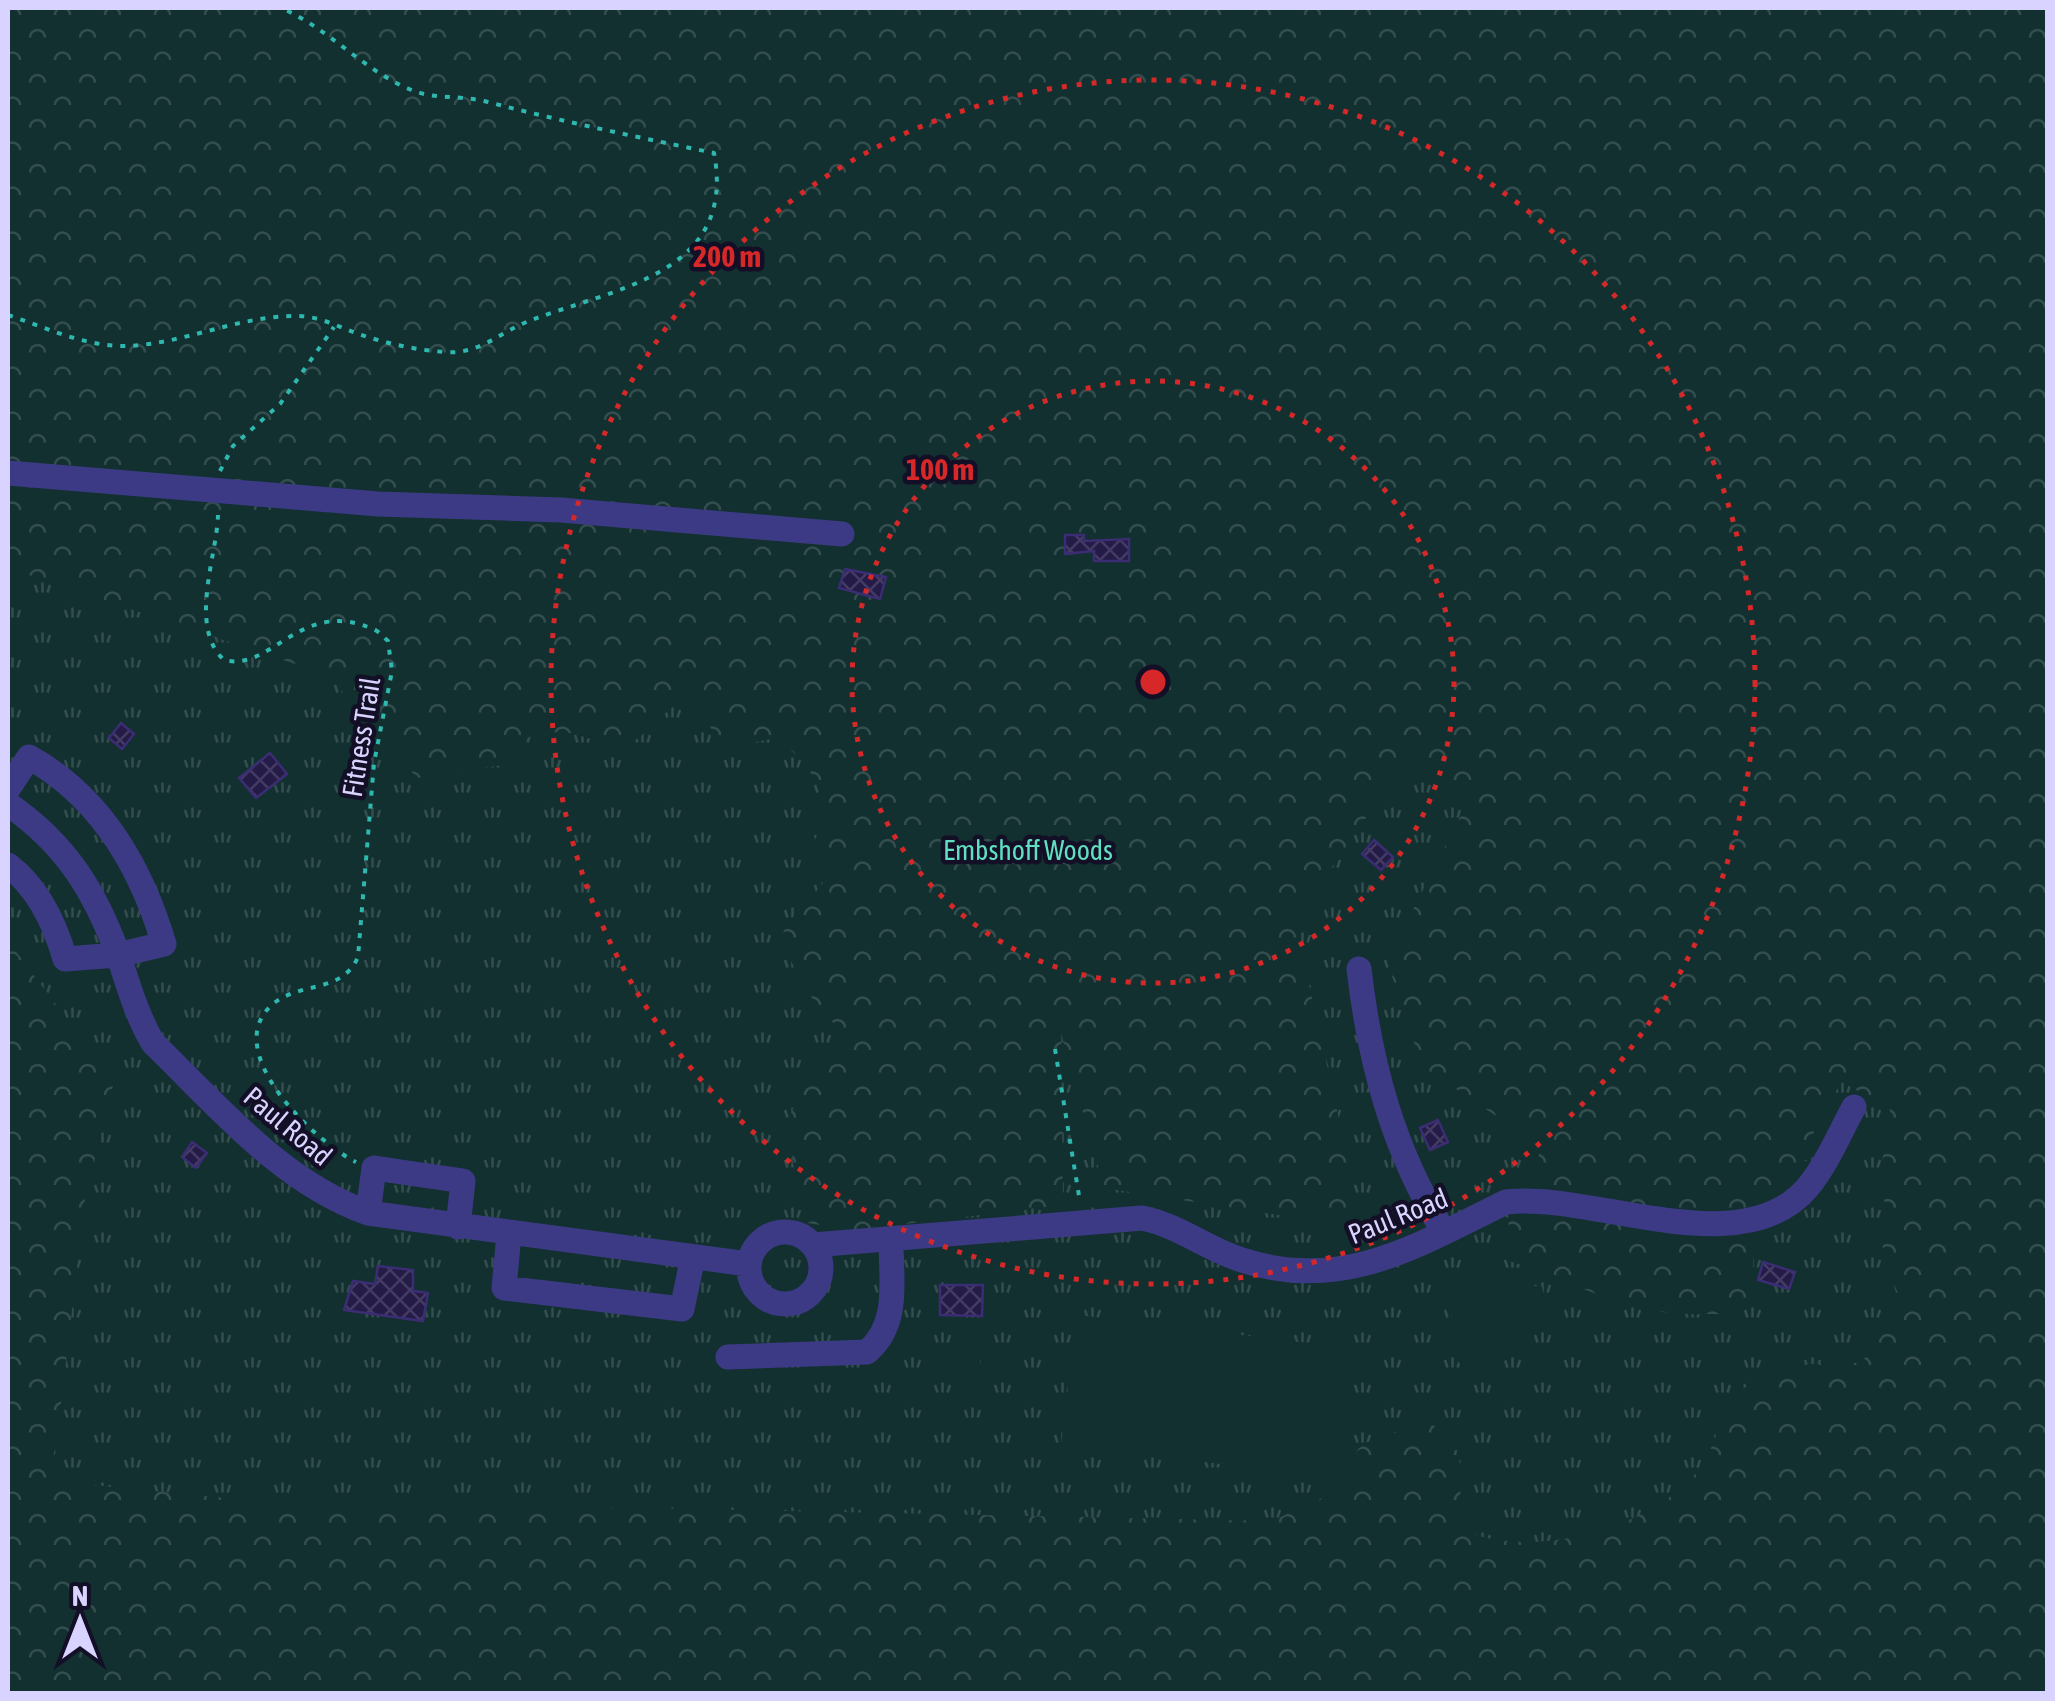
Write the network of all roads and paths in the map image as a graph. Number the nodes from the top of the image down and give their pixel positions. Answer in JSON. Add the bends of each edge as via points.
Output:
{"nodes":[{"id":1,"x":281,"y":8,"type":"edge"},
{"id":2,"x":8,"y":315,"type":"edge"},
{"id":3,"x":335,"y":325,"type":"junction"},
{"id":4,"x":8,"y":473,"type":"edge"},
{"id":5,"x":218,"y":492,"type":"junction"},
{"id":6,"x":842,"y":534,"type":"dead end"},
{"id":7,"x":8,"y":789,"type":"edge"},
{"id":8,"x":8,"y":804,"type":"edge"},
{"id":9,"x":8,"y":865,"type":"edge"},
{"id":10,"x":118,"y":955,"type":"junction"},
{"id":11,"x":1359,"y":968,"type":"dead end"},
{"id":12,"x":1056,"y":1049,"type":"dead end"},
{"id":13,"x":1854,"y":1106,"type":"dead end"},
{"id":14,"x":374,"y":1170,"type":"junction"},
{"id":15,"x":368,"y":1213,"type":"junction"},
{"id":16,"x":1083,"y":1222,"type":"junction"},
{"id":17,"x":458,"y":1227,"type":"junction"},
{"id":18,"x":1444,"y":1232,"type":"junction"},
{"id":19,"x":508,"y":1234,"type":"junction"},
{"id":20,"x":891,"y":1241,"type":"junction"},
{"id":21,"x":813,"y":1245,"type":"junction"},
{"id":22,"x":693,"y":1257,"type":"junction"},
{"id":23,"x":748,"y":1264,"type":"junction"},
{"id":24,"x":728,"y":1357,"type":"dead end"}],
"edges":[{"from":1,"to":3,"type":"path","via":[[415,91],[714,153],[717,170],[709,224],[689,255],[592,302],[530,321],[480,347],[448,353]]},
{"from":2,"to":3,"type":"path","via":[[86,343],[124,346],[274,317]]},
{"from":3,"to":5,"type":"path","name":"Fitness Trail","via":[[280,404],[229,451]]},
{"from":4,"to":5,"type":"street"},
{"from":5,"to":6,"type":"street","via":[[561,510]]},
{"from":5,"to":14,"type":"path","name":"Fitness Trail","via":[[208,617],[218,656],[240,663],[297,630],[337,619],[377,630],[390,650],[391,684],[372,774],[358,957],[338,980],[274,1003],[258,1036],[266,1072],[299,1117],[334,1150]]},
{"from":7,"to":10,"type":"street","via":[[30,756],[60,773],[123,847],[164,944]]},
{"from":8,"to":10,"type":"street","name":"Paul Road","via":[[66,852],[92,890]]},
{"from":9,"to":10,"type":"street","via":[[26,879],[65,959]]},
{"from":10,"to":15,"type":"street","name":"Paul Road","via":[[153,1043],[294,1176]]},
{"from":11,"to":18,"type":"street","via":[[1373,1064],[1391,1126]]},
{"from":12,"to":16,"type":"path"},
{"from":13,"to":18,"type":"street","name":"Paul Road","via":[[1808,1188],[1756,1218],[1614,1214],[1527,1199]]},
{"from":14,"to":15,"type":"street"},
{"from":14,"to":17,"type":"street","via":[[463,1181]]},
{"from":15,"to":17,"type":"street","name":"Paul Road"},
{"from":16,"to":18,"type":"street","name":"Paul Road","via":[[1165,1222],[1244,1262],[1330,1273],[1368,1265]]},
{"from":16,"to":20,"type":"street","name":"Paul Road"},
{"from":17,"to":19,"type":"street","name":"Paul Road"},
{"from":19,"to":22,"type":"street","name":"Paul Road"},
{"from":19,"to":22,"type":"street","via":[[504,1288],[682,1308]]},
{"from":20,"to":21,"type":"street","name":"Paul Road"},
{"from":20,"to":24,"type":"street","via":[[890,1321],[867,1352]]},
{"from":21,"to":23,"type":"street","name":"Paul Road","via":[[799,1234],[774,1233],[754,1248]]},
{"from":21,"to":23,"type":"street","via":[[820,1278],[796,1303],[762,1296]]},
{"from":22,"to":23,"type":"street","name":"Paul Road"}]}
